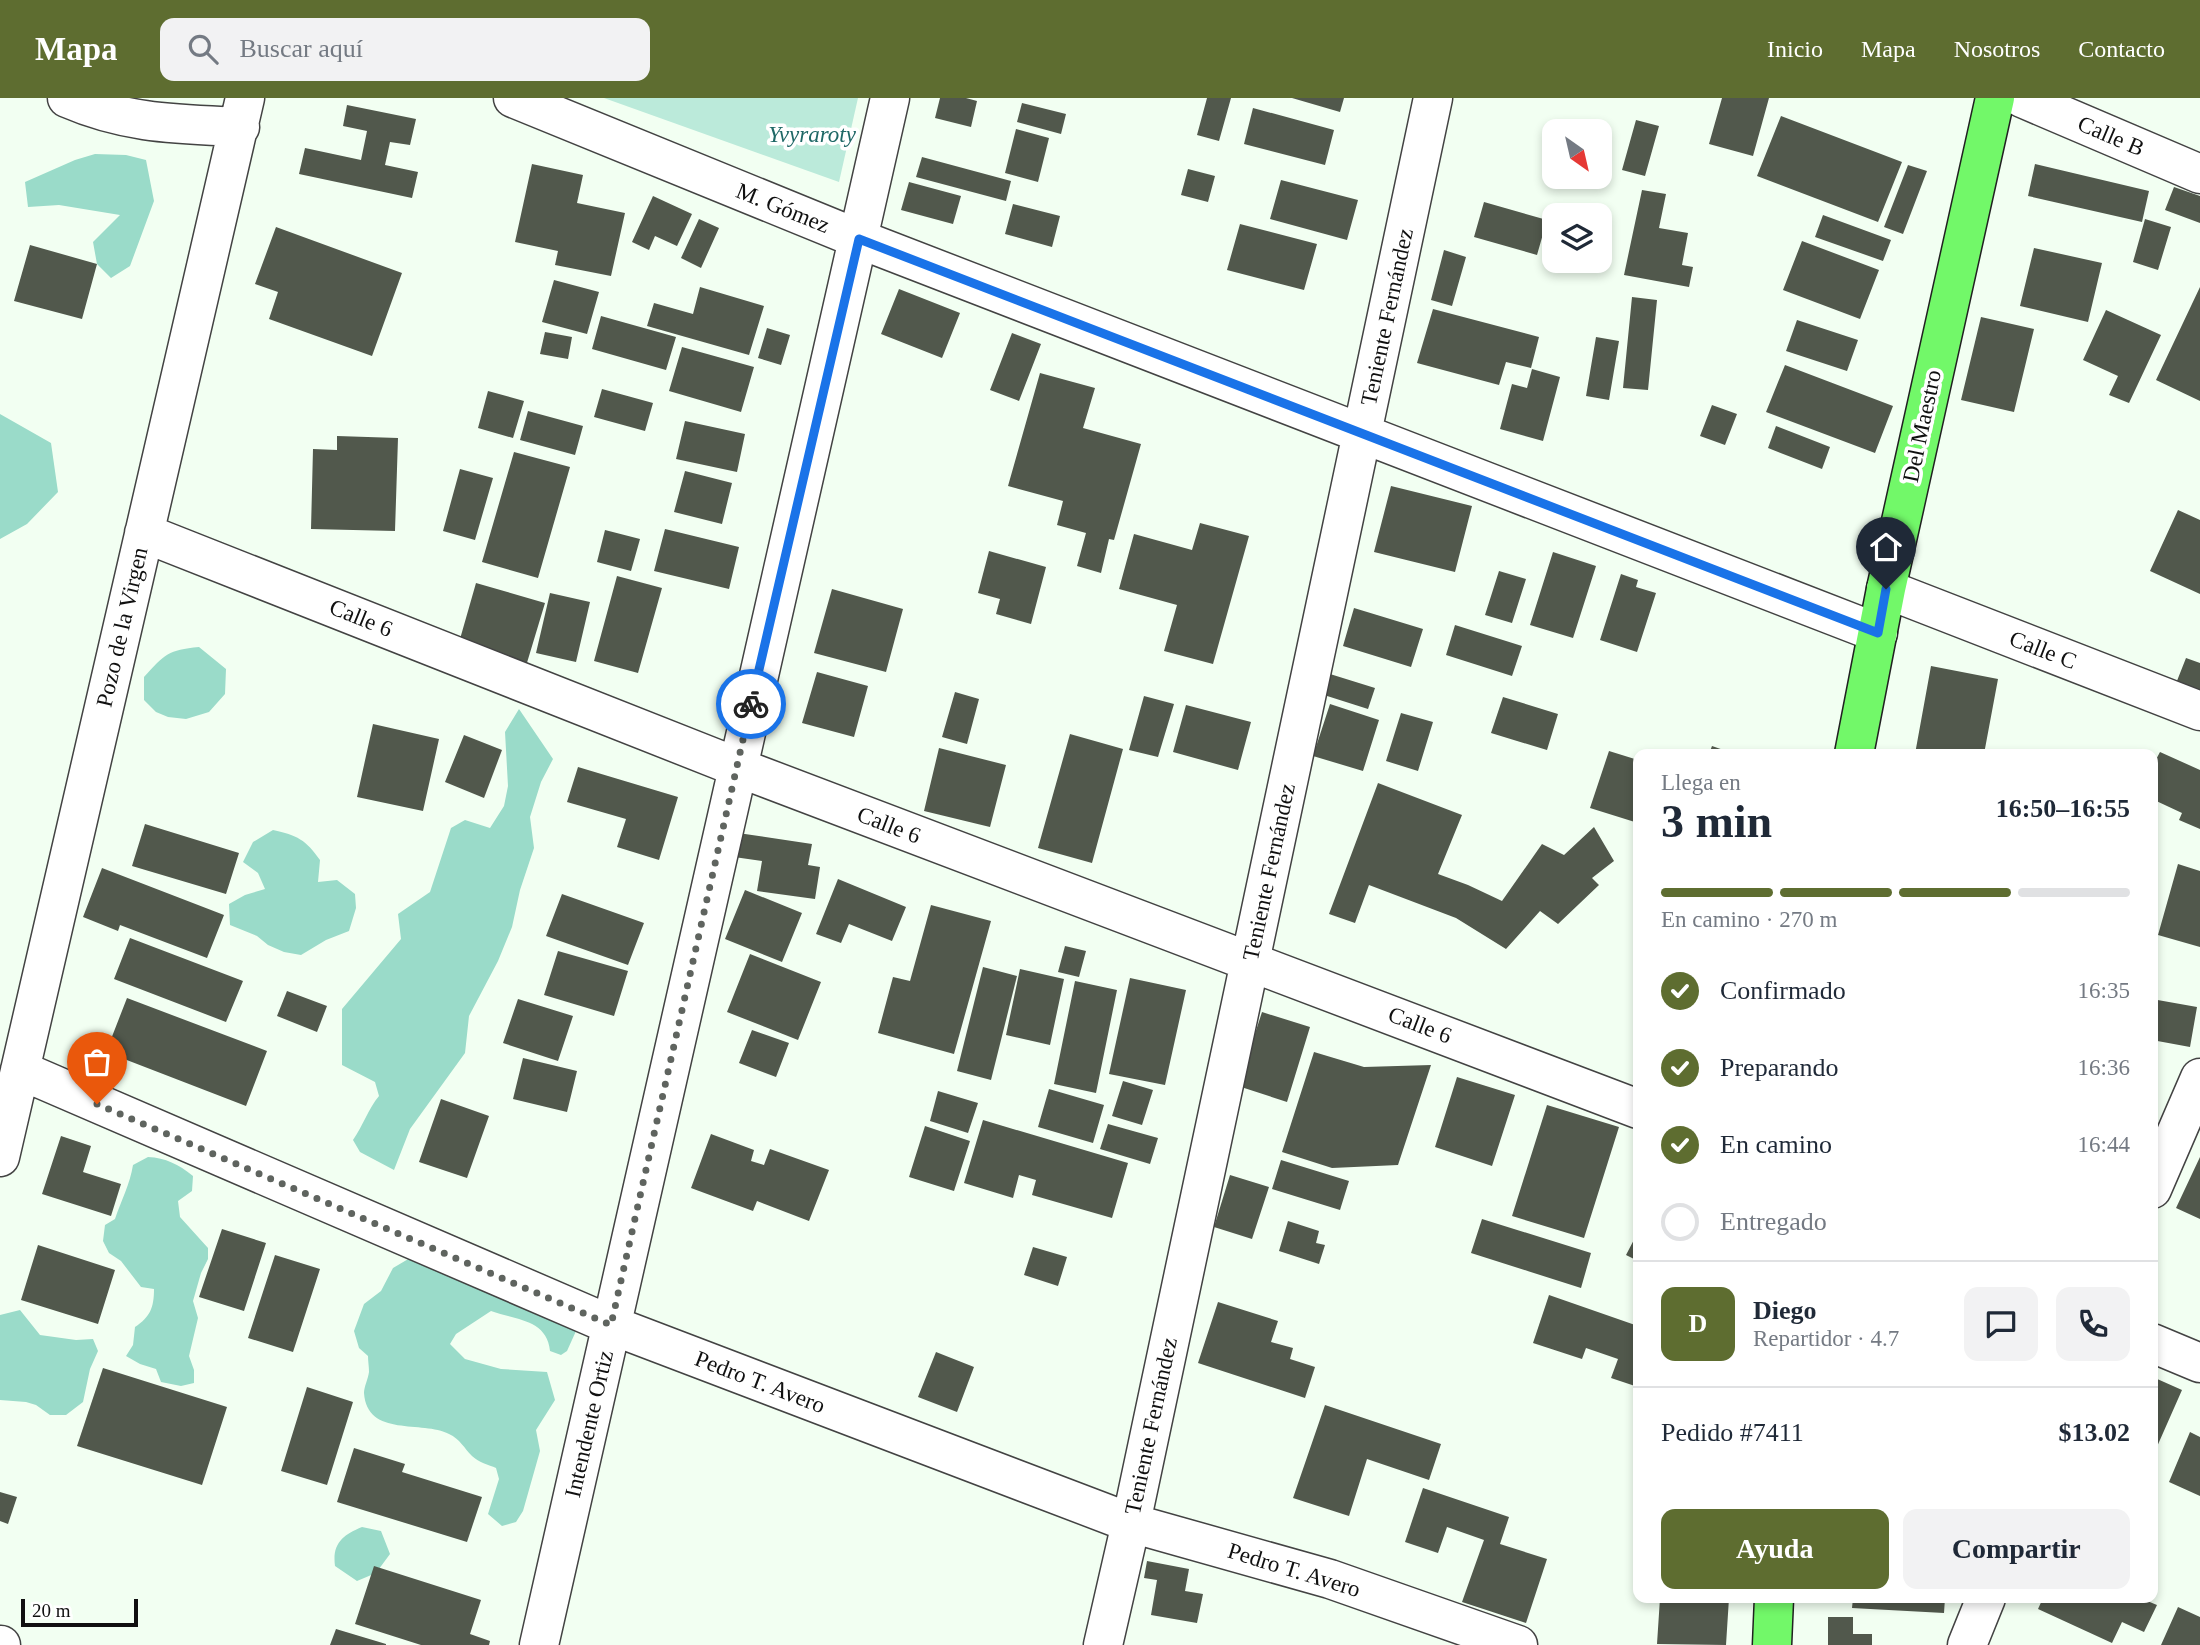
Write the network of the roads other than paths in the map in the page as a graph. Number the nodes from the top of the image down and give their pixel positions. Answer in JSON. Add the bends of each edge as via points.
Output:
{"nodes":[{"id":1,"x":68,"y":98,"type":"edge"},
{"id":2,"x":513,"y":98,"type":"edge"},
{"id":3,"x":890,"y":98,"type":"edge"},
{"id":4,"x":1433,"y":98,"type":"edge"},
{"id":5,"x":1995,"y":98,"type":"edge"},
{"id":6,"x":2022,"y":98,"type":"edge"},
{"id":7,"x":242,"y":113,"type":"edge"},
{"id":8,"x":2200,"y":174,"type":"edge"},
{"id":9,"x":859,"y":239,"type":"junction"},
{"id":10,"x":1362,"y":434,"type":"junction"},
{"id":11,"x":144,"y":533,"type":"junction"},
{"id":12,"x":1886,"y":589,"type":"junction"},
{"id":13,"x":1878,"y":633,"type":"junction"},
{"id":14,"x":2200,"y":712,"type":"edge"},
{"id":15,"x":1855,"y":749,"type":"edge"},
{"id":16,"x":737,"y":767,"type":"junction"},
{"id":17,"x":1250,"y":960,"type":"junction"},
{"id":18,"x":20,"y":1070,"type":"junction"},
{"id":19,"x":2200,"y":1078,"type":"edge"},
{"id":20,"x":1633,"y":1107,"type":"edge"},
{"id":21,"x":0,"y":1157,"type":"edge"},
{"id":22,"x":2158,"y":1175,"type":"edge"},
{"id":23,"x":611,"y":1325,"type":"junction"},
{"id":24,"x":2158,"y":1346,"type":"edge"},
{"id":25,"x":2200,"y":1363,"type":"edge"},
{"id":26,"x":1131,"y":1523,"type":"junction"},
{"id":27,"x":1773,"y":1603,"type":"edge"},
{"id":28,"x":1984,"y":1603,"type":"edge"},
{"id":29,"x":539,"y":1645,"type":"edge"},
{"id":30,"x":1103,"y":1645,"type":"edge"},
{"id":31,"x":1518,"y":1645,"type":"edge"},
{"id":32,"x":1772,"y":1645,"type":"edge"},
{"id":33,"x":1967,"y":1645,"type":"edge"}],
"edges":[{"from":1,"to":7,"type":"street","via":[[118,117],[155,123]]},
{"from":2,"to":9,"type":"street","name":"M. Gómez"},
{"from":3,"to":9,"type":"street","name":"Intendente Ortiz"},
{"from":4,"to":10,"type":"street","name":"Teniente Fernández"},
{"from":5,"to":12,"type":"main road","name":"Del Maestro"},
{"from":6,"to":8,"type":"street","name":"Calle B"},
{"from":7,"to":11,"type":"street","name":"Pozo de la Virgen"},
{"from":9,"to":10,"type":"street","name":"M. Gómez"},
{"from":9,"to":16,"type":"street","name":"Intendente Ortiz"},
{"from":10,"to":13,"type":"street","name":"M. Gómez"},
{"from":10,"to":17,"type":"street","name":"Teniente Fernández"},
{"from":11,"to":16,"type":"street","name":"Calle 6"},
{"from":11,"to":18,"type":"street","name":"Pozo de la Virgen"},
{"from":12,"to":13,"type":"main road","name":"Del Maestro"},
{"from":12,"to":14,"type":"street","name":"Calle C"},
{"from":13,"to":15,"type":"main road","name":"Del Maestro"},
{"from":16,"to":17,"type":"street","name":"Calle 6"},
{"from":16,"to":23,"type":"street","name":"Intendente Ortiz"},
{"from":17,"to":20,"type":"street","name":"Calle 6"},
{"from":17,"to":26,"type":"street","name":"Teniente Fernández"},
{"from":18,"to":21,"type":"street","name":"Pozo de la Virgen"},
{"from":18,"to":23,"type":"street","name":"Pedro T. Avero"},
{"from":19,"to":22,"type":"street"},
{"from":23,"to":26,"type":"street","name":"Pedro T. Avero"},
{"from":23,"to":29,"type":"street","name":"Intendente Ortiz"},
{"from":24,"to":25,"type":"street"},
{"from":26,"to":30,"type":"street","name":"Teniente Fernández"},
{"from":26,"to":31,"type":"street","name":"Pedro T. Avero","via":[[1331,1579]]},
{"from":27,"to":32,"type":"main road"},
{"from":28,"to":33,"type":"street"}]}
